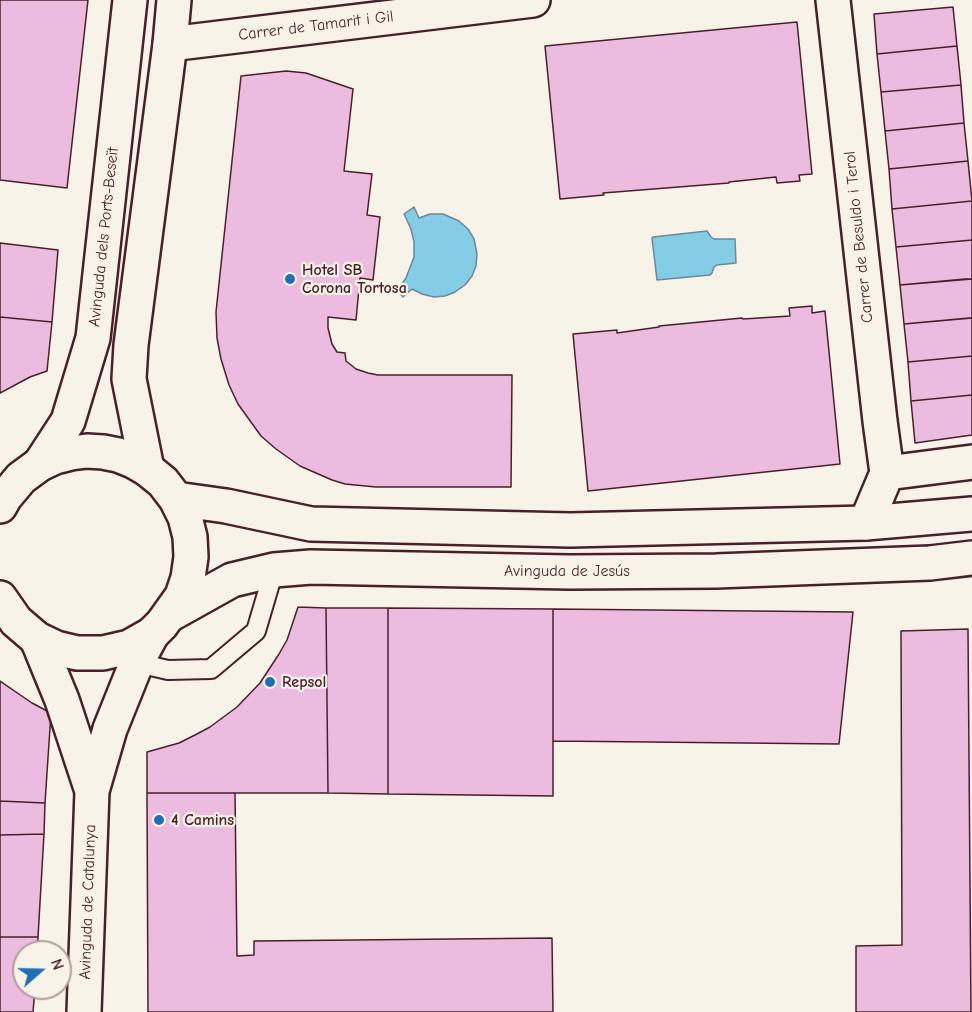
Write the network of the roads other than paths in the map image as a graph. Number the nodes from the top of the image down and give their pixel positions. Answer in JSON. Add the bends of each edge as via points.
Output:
{"nodes":[{"id":1,"x":130,"y":0,"type":"edge"},
{"id":2,"x":174,"y":0,"type":"edge"},
{"id":3,"x":533,"y":0,"type":"edge"},
{"id":4,"x":833,"y":0,"type":"edge"},
{"id":5,"x":170,"y":44,"type":"junction"},
{"id":6,"x":972,"y":462,"type":"edge"},
{"id":7,"x":40,"y":464,"type":"junction"},
{"id":8,"x":147,"y":469,"type":"junction"},
{"id":9,"x":887,"y":473,"type":"junction"},
{"id":10,"x":176,"y":499,"type":"junction"},
{"id":11,"x":0,"y":506,"type":"edge"},
{"id":12,"x":972,"y":514,"type":"edge"},
{"id":13,"x":866,"y":523,"type":"junction"},
{"id":14,"x":972,"y":558,"type":"edge"},
{"id":15,"x":274,"y":570,"type":"junction"},
{"id":16,"x":2,"y":605,"type":"edge"},
{"id":17,"x":161,"y":624,"type":"junction"},
{"id":18,"x":37,"y":639,"type":"junction"},
{"id":19,"x":77,"y":653,"type":"junction"},
{"id":20,"x":137,"y":662,"type":"junction"},
{"id":21,"x":92,"y":791,"type":"junction"},
{"id":22,"x":84,"y":1012,"type":"edge"}],
"edges":[{"from":1,"to":7,"type":"street","name":"Avinguda dels Ports-Beseït","via":[[93,338],[68,421]]},
{"from":2,"to":5,"type":"street"},
{"from":3,"to":5,"type":"street","name":"Carrer de Tamarit i Gil"},
{"from":4,"to":9,"type":"street","name":"Carrer de Besuldo i Terol"},
{"from":5,"to":8,"type":"street","via":[[129,379]]},
{"from":6,"to":9,"type":"street"},
{"from":7,"to":8,"type":"street","via":[[87,451],[118,455]]},
{"from":7,"to":11,"type":"street","via":[[21,478]]},
{"from":8,"to":10,"type":"street"},
{"from":9,"to":13,"type":"street"},
{"from":10,"to":13,"type":"street","via":[[310,524],[570,531]]},
{"from":10,"to":17,"type":"street","via":[[185,517],[191,557],[182,596]]},
{"from":12,"to":13,"type":"street"},
{"from":14,"to":15,"type":"street","name":"Avinguda de Jesús","via":[[716,571],[311,567]]},
{"from":15,"to":17,"type":"street","name":"Avinguda de Jesús","via":[[232,580]]},
{"from":15,"to":20,"type":"lane","via":[[256,631],[211,669],[168,670]]},
{"from":16,"to":18,"type":"street"},
{"from":17,"to":19,"type":"street","name":"Avinguda de Jesús","via":[[129,646],[103,653]]},
{"from":17,"to":20,"type":"street"},
{"from":18,"to":19,"type":"street","name":"Avinguda de Jesús"},
{"from":18,"to":21,"type":"street"},
{"from":19,"to":20,"type":"lane"},
{"from":20,"to":21,"type":"street","via":[[110,729]]},
{"from":21,"to":22,"type":"street","name":"Avinguda de Catalunya"}]}
